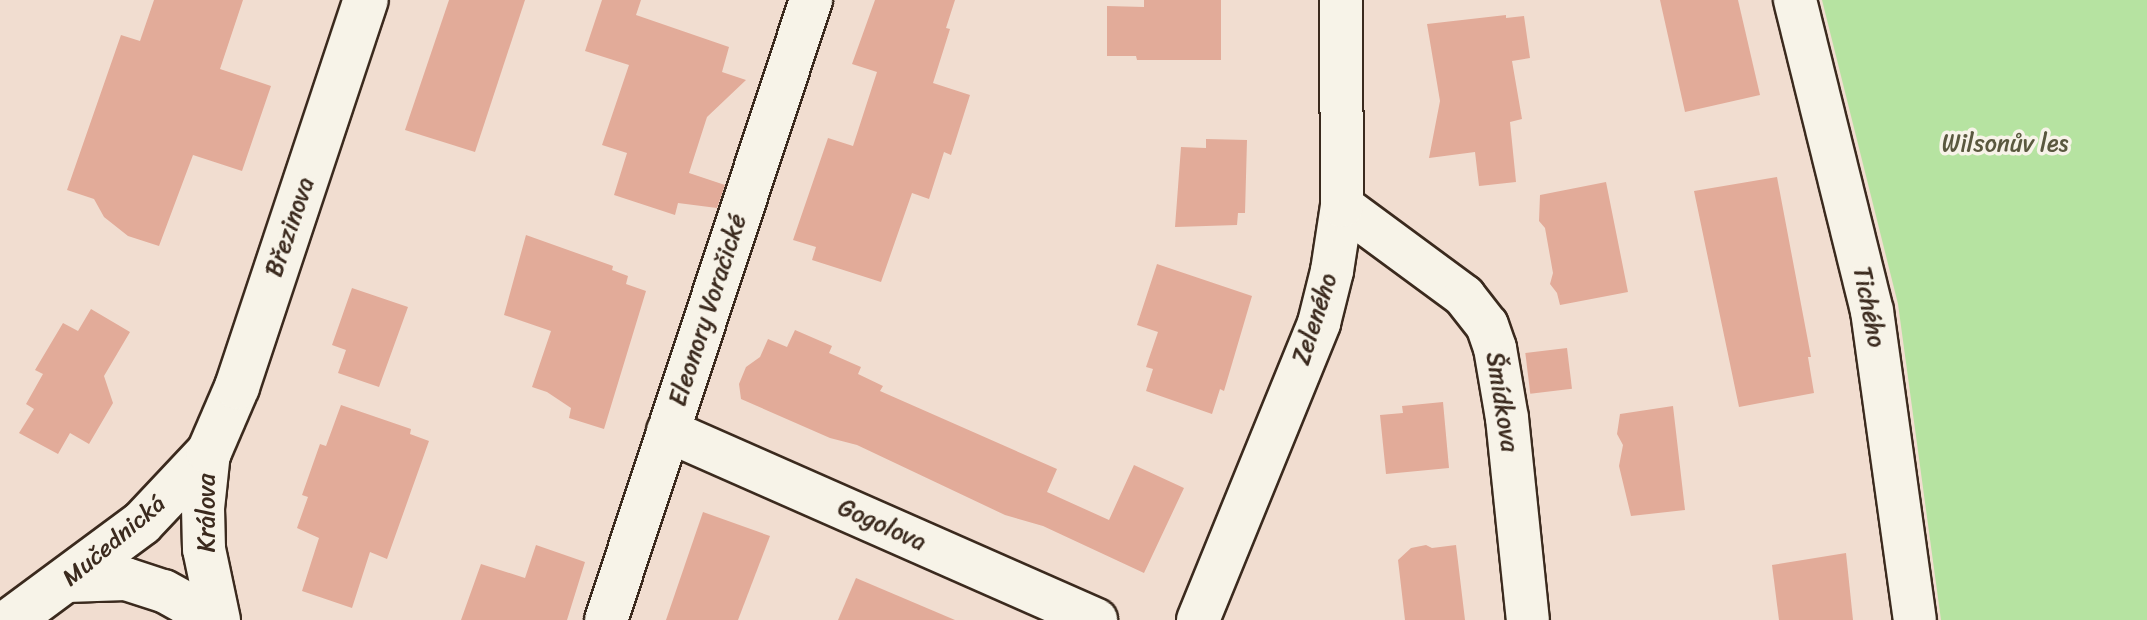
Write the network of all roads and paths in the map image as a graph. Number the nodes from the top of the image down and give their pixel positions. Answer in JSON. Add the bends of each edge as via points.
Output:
{"nodes":[{"id":1,"x":366,"y":0,"type":"edge"},
{"id":2,"x":811,"y":0,"type":"edge"},
{"id":3,"x":1341,"y":0,"type":"edge"},
{"id":4,"x":1795,"y":0,"type":"edge"},
{"id":5,"x":1342,"y":206,"type":"junction"},
{"id":6,"x":668,"y":431,"type":"junction"},
{"id":7,"x":209,"y":452,"type":"junction"},
{"id":8,"x":67,"y":581,"type":"junction"},
{"id":9,"x":11,"y":620,"type":"edge"},
{"id":10,"x":203,"y":620,"type":"edge"},
{"id":11,"x":219,"y":620,"type":"edge"},
{"id":12,"x":606,"y":620,"type":"edge"},
{"id":13,"x":1096,"y":620,"type":"edge"},
{"id":14,"x":1198,"y":620,"type":"edge"},
{"id":15,"x":1528,"y":620,"type":"edge"},
{"id":16,"x":1915,"y":620,"type":"edge"}],
"edges":[{"from":1,"to":7,"type":"street","name":"Březinova","via":[[237,387]]},
{"from":2,"to":6,"type":"street","name":"Eleonory Voračické"},
{"from":3,"to":5,"type":"street","name":"Zeleného"},
{"from":4,"to":16,"type":"street","name":"Tichého","via":[[1872,311]]},
{"from":5,"to":14,"type":"street","name":"Zeleného","via":[[1319,323]]},
{"from":5,"to":15,"type":"street","name":"Šmídkova","via":[[1464,296],[1487,325],[1507,418]]},
{"from":6,"to":12,"type":"street","name":"Eleonory Voračické"},
{"from":6,"to":13,"type":"street","name":"Gogolova"},
{"from":7,"to":8,"type":"street","name":"Mučednická","via":[[142,523]]},
{"from":7,"to":11,"type":"street","name":"Králova","via":[[204,549]]},
{"from":8,"to":9,"type":"street","name":"Mučednická"},
{"from":8,"to":10,"type":"street","via":[[126,579],[164,591]]}]}
